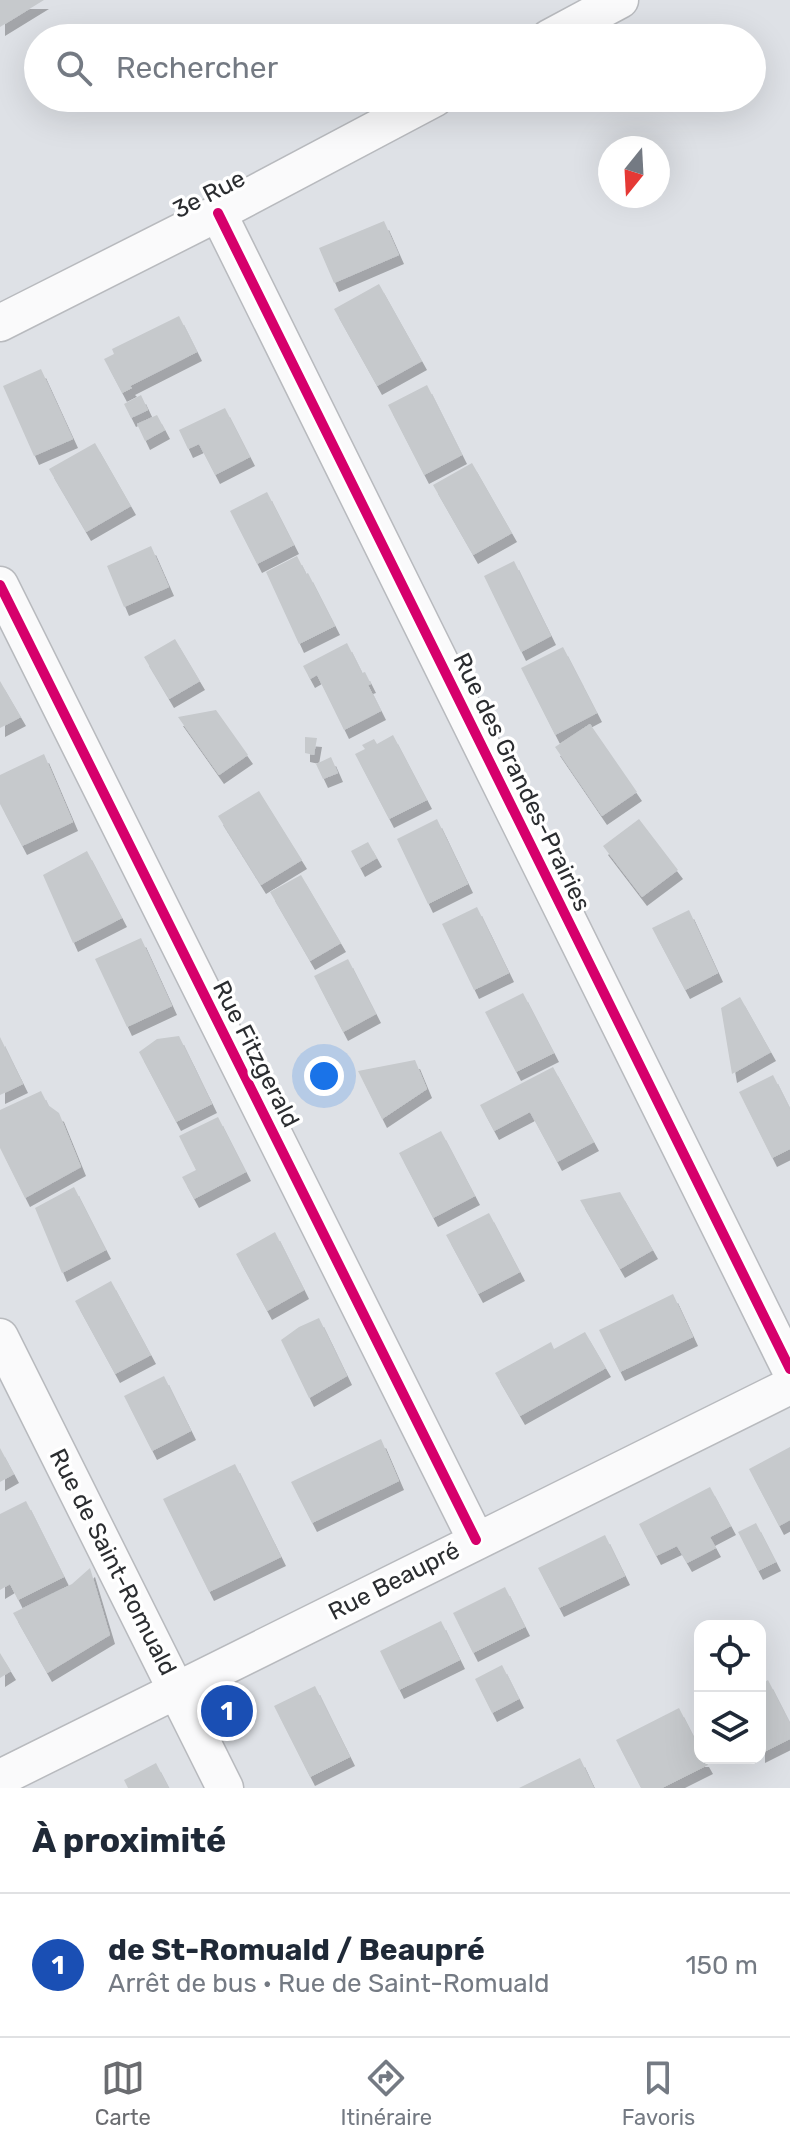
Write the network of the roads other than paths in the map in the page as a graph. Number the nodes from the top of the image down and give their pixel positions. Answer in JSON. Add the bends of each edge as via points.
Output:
{"nodes":[{"id":1,"x":608,"y":3,"type":"edge"},
{"id":2,"x":573,"y":24,"type":"edge"},
{"id":3,"x":409,"y":112,"type":"edge"},
{"id":4,"x":218,"y":213,"type":"junction"},
{"id":5,"x":0,"y":323,"type":"edge"},
{"id":6,"x":0,"y":585,"type":"edge"},
{"id":7,"x":0,"y":1337,"type":"edge"},
{"id":8,"x":790,"y":1369,"type":"edge"},
{"id":9,"x":790,"y":1386,"type":"edge"},
{"id":10,"x":476,"y":1540,"type":"junction"},
{"id":11,"x":177,"y":1690,"type":"junction"},
{"id":12,"x":0,"y":1778,"type":"edge"},
{"id":13,"x":225,"y":1788,"type":"edge"}],
"edges":[{"from":1,"to":2,"type":"street"},
{"from":3,"to":4,"type":"street","name":"3e Rue"},
{"from":4,"to":5,"type":"street","name":"3e Rue"},
{"from":4,"to":8,"type":"street","name":"Rue des Grandes-Prairies"},
{"from":6,"to":10,"type":"street","name":"Rue Fitzgerald"},
{"from":7,"to":11,"type":"street","name":"Rue de Saint-Romuald"},
{"from":9,"to":10,"type":"street","name":"Rue Beaupré"},
{"from":10,"to":11,"type":"street","name":"Rue Beaupré"},
{"from":11,"to":12,"type":"street","name":"Rue Beaupré"},
{"from":11,"to":13,"type":"street","name":"Rue de Saint-Romuald"}]}
